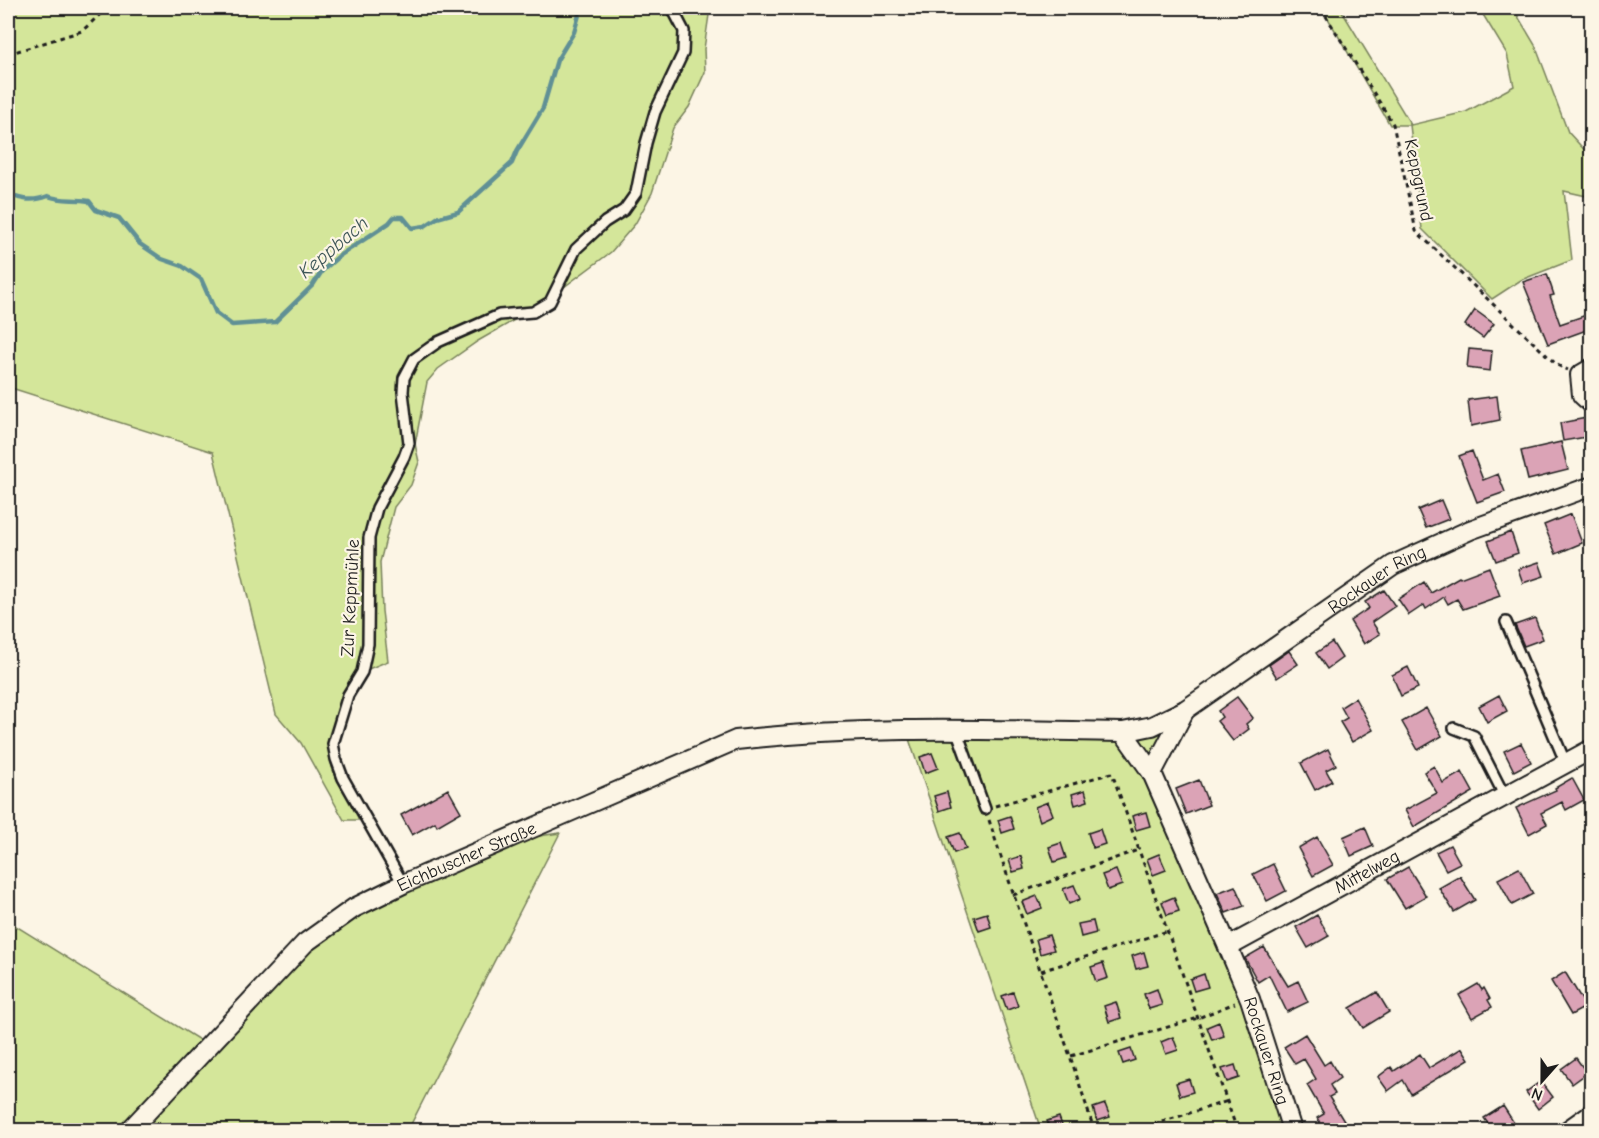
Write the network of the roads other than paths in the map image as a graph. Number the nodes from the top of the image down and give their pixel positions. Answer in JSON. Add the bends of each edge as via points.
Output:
{"nodes":[{"id":1,"x":672,"y":8,"type":"edge"},
{"id":2,"x":1586,"y":372,"type":"edge"},
{"id":3,"x":1592,"y":404,"type":"edge"},
{"id":4,"x":1592,"y":486,"type":"edge"},
{"id":5,"x":1506,"y":622,"type":"dead end"},
{"id":6,"x":1185,"y":710,"type":"junction"},
{"id":7,"x":1454,"y":728,"type":"dead end"},
{"id":8,"x":956,"y":729,"type":"junction"},
{"id":9,"x":882,"y":730,"type":"joint"},
{"id":10,"x":1123,"y":732,"type":"junction"},
{"id":11,"x":1592,"y":749,"type":"edge"},
{"id":12,"x":1566,"y":764,"type":"junction"},
{"id":13,"x":1152,"y":773,"type":"junction"},
{"id":14,"x":1504,"y":795,"type":"junction"},
{"id":15,"x":985,"y":809,"type":"road end"},
{"id":16,"x":402,"y":884,"type":"junction"},
{"id":17,"x":1228,"y":946,"type":"junction"},
{"id":18,"x":1592,"y":1113,"type":"edge"},
{"id":19,"x":130,"y":1131,"type":"edge"},
{"id":20,"x":1292,"y":1131,"type":"edge"},
{"id":21,"x":1568,"y":1131,"type":"edge"}],
"edges":[{"from":1,"to":16,"type":"lane","name":"Zur Keppmühle","via":[[684,31],[683,53],[655,112],[636,193],[624,210],[576,249],[550,302],[533,312],[500,315],[438,342],[414,359],[404,378],[409,442],[377,508],[369,537],[368,644],[362,672],[348,695],[333,744],[343,778]]},
{"from":2,"to":3,"type":"street","via":[[1582,395]]},
{"from":4,"to":6,"type":"street","name":"Rockauer Ring","via":[[1470,530],[1393,565]]},
{"from":5,"to":12,"type":"lane"},
{"from":6,"to":10,"type":"street","name":"Rockauer Ring","via":[[1152,726]]},
{"from":6,"to":13,"type":"street","name":"Rockauer Ring"},
{"from":7,"to":14,"type":"lane","via":[[1473,736]]},
{"from":8,"to":9,"type":"street","name":"Rockauer Ring"},
{"from":8,"to":10,"type":"street","name":"Rockauer Ring"},
{"from":8,"to":15,"type":"lane"},
{"from":9,"to":16,"type":"street","name":"Eichbuscher Straße","via":[[736,740]]},
{"from":10,"to":13,"type":"street","name":"Rockauer Ring"},
{"from":11,"to":12,"type":"street","name":"Mittelweg"},
{"from":12,"to":14,"type":"street","name":"Mittelweg"},
{"from":13,"to":17,"type":"street","name":"Rockauer Ring"},
{"from":14,"to":17,"type":"street","name":"Mittelweg"},
{"from":16,"to":19,"type":"street","name":"Eichbuscher Straße","via":[[354,908],[305,943]]},
{"from":17,"to":20,"type":"street","name":"Rockauer Ring","via":[[1250,999]]},
{"from":18,"to":21,"type":"street"}]}
